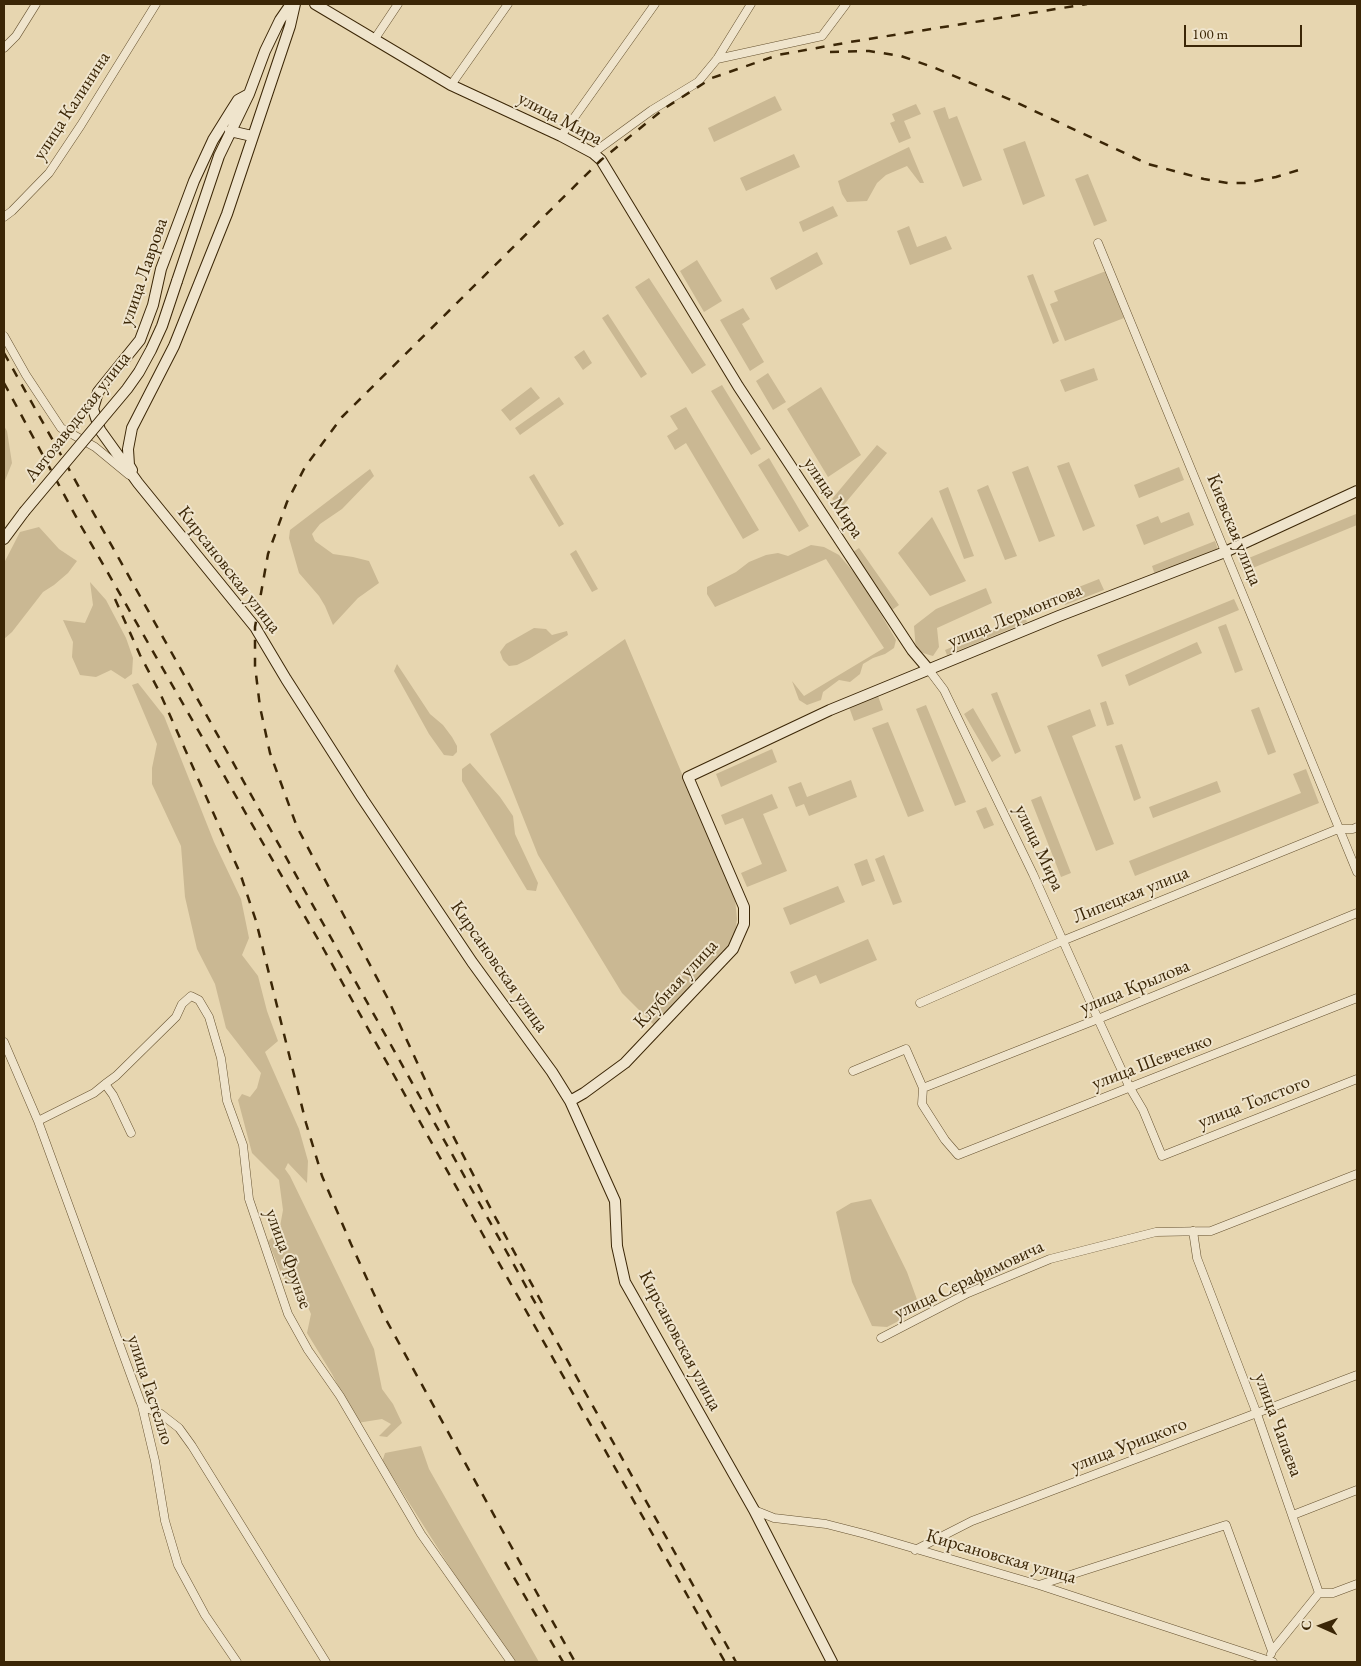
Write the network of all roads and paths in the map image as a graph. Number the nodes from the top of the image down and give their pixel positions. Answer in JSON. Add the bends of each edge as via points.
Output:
{"nodes":[{"id":1,"x":36,"y":4,"type":"edge"},
{"id":2,"x":156,"y":4,"type":"edge"},
{"id":3,"x":291,"y":4,"type":"edge"},
{"id":4,"x":295,"y":4,"type":"edge"},
{"id":5,"x":315,"y":4,"type":"edge"},
{"id":6,"x":398,"y":4,"type":"edge"},
{"id":7,"x":508,"y":4,"type":"edge"},
{"id":8,"x":655,"y":4,"type":"edge"},
{"id":9,"x":751,"y":4,"type":"edge"},
{"id":10,"x":846,"y":4,"type":"edge"},
{"id":11,"x":374,"y":40,"type":"junction"},
{"id":12,"x":4,"y":48,"type":"edge"},
{"id":13,"x":717,"y":59,"type":"junction"},
{"id":14,"x":451,"y":84,"type":"junction"},
{"id":15,"x":249,"y":94,"type":"junction"},
{"id":16,"x":230,"y":131,"type":"junction"},
{"id":17,"x":252,"y":136,"type":"junction"},
{"id":18,"x":560,"y":136,"type":"junction"},
{"id":19,"x":593,"y":153,"type":"junction"},
{"id":20,"x":4,"y":217,"type":"edge"},
{"id":21,"x":1098,"y":243,"type":"dead end"},
{"id":22,"x":177,"y":281,"type":"joint"},
{"id":23,"x":4,"y":336,"type":"edge"},
{"id":24,"x":138,"y":482,"type":"junction"},
{"id":25,"x":1357,"y":491,"type":"edge"},
{"id":26,"x":4,"y":539,"type":"edge"},
{"id":27,"x":1225,"y":552,"type":"junction"},
{"id":28,"x":929,"y":670,"type":"junction"},
{"id":29,"x":688,"y":777,"type":"joint"},
{"id":30,"x":1357,"y":827,"type":"edge"},
{"id":31,"x":1338,"y":829,"type":"junction"},
{"id":32,"x":1357,"y":872,"type":"edge"},
{"id":33,"x":1357,"y":913,"type":"edge"},
{"id":34,"x":1062,"y":941,"type":"junction"},
{"id":35,"x":1357,"y":998,"type":"edge"},
{"id":36,"x":920,"y":1004,"type":"dead end"},
{"id":37,"x":1098,"y":1020,"type":"junction"},
{"id":38,"x":4,"y":1042,"type":"edge"},
{"id":39,"x":853,"y":1071,"type":"dead end"},
{"id":40,"x":1357,"y":1079,"type":"edge"},
{"id":41,"x":105,"y":1084,"type":"junction"},
{"id":42,"x":923,"y":1088,"type":"junction"},
{"id":43,"x":1130,"y":1088,"type":"junction"},
{"id":44,"x":570,"y":1100,"type":"junction"},
{"id":45,"x":38,"y":1121,"type":"junction"},
{"id":46,"x":131,"y":1133,"type":"dead end"},
{"id":47,"x":1162,"y":1156,"type":"joint"},
{"id":48,"x":1357,"y":1174,"type":"edge"},
{"id":49,"x":1193,"y":1231,"type":"junction"},
{"id":50,"x":881,"y":1338,"type":"dead end"},
{"id":51,"x":1357,"y":1375,"type":"edge"},
{"id":52,"x":142,"y":1406,"type":"junction"},
{"id":53,"x":1257,"y":1414,"type":"junction"},
{"id":54,"x":1357,"y":1490,"type":"edge"},
{"id":55,"x":754,"y":1510,"type":"junction"},
{"id":56,"x":1293,"y":1515,"type":"junction"},
{"id":57,"x":915,"y":1550,"type":"junction"},
{"id":58,"x":1357,"y":1584,"type":"edge"},
{"id":59,"x":1039,"y":1585,"type":"junction"},
{"id":60,"x":1319,"y":1593,"type":"junction"},
{"id":61,"x":1272,"y":1651,"type":"junction"},
{"id":62,"x":237,"y":1662,"type":"edge"},
{"id":63,"x":326,"y":1662,"type":"edge"},
{"id":64,"x":511,"y":1662,"type":"edge"},
{"id":65,"x":832,"y":1662,"type":"edge"},
{"id":66,"x":1271,"y":1662,"type":"edge"}],
"edges":[{"from":1,"to":12,"type":"street","via":[[16,36]]},
{"from":2,"to":20,"type":"street","name":"улица Калинина","via":[[49,173]]},
{"from":3,"to":15,"type":"main road","name":"улица Лаврова","via":[[265,51]]},
{"from":4,"to":17,"type":"main road"},
{"from":5,"to":11,"type":"main road","name":"улица Мира"},
{"from":6,"to":11,"type":"street"},
{"from":7,"to":14,"type":"street"},
{"from":8,"to":18,"type":"street"},
{"from":9,"to":13,"type":"street"},
{"from":10,"to":13,"type":"street","via":[[822,36]]},
{"from":11,"to":14,"type":"main road","name":"улица Мира"},
{"from":13,"to":19,"type":"street","via":[[698,82],[652,110]]},
{"from":14,"to":18,"type":"main road","name":"улица Мира"},
{"from":15,"to":16,"type":"main road","name":"улица Лаврова"},
{"from":15,"to":24,"type":"main road","name":"улица Лаврова","via":[[238,100],[213,140],[162,269],[140,340],[98,392],[93,409],[100,430]]},
{"from":16,"to":17,"type":"main road"},
{"from":16,"to":22,"type":"main road","name":"улица Лаврова"},
{"from":17,"to":24,"type":"main road","via":[[226,214],[174,346],[132,428],[128,444],[129,465]]},
{"from":18,"to":19,"type":"main road","name":"улица Мира"},
{"from":19,"to":28,"type":"main road","name":"улица Мира","via":[[609,172],[698,323],[778,448],[912,650]]},
{"from":21,"to":27,"type":"street","name":"Киевская улица"},
{"from":22,"to":26,"type":"main road","name":"Автозаводская улица","bridge":true,"via":[[151,350],[127,390]]},
{"from":23,"to":24,"type":"street","via":[[61,428],[95,447]]},
{"from":24,"to":44,"type":"main road","name":"Кирсановская улица","via":[[255,627],[362,798]]},
{"from":25,"to":27,"type":"main road","name":"улица Лермонтова"},
{"from":27,"to":28,"type":"main road","name":"улица Лермонтова"},
{"from":27,"to":31,"type":"street","name":"Киевская улица"},
{"from":28,"to":29,"type":"main road","name":"улица Лермонтова","via":[[830,710]]},
{"from":28,"to":34,"type":"street","name":"улица Мира","via":[[944,690]]},
{"from":29,"to":44,"type":"main road","name":"Клубная улица","via":[[744,908],[744,924],[733,949],[625,1063]]},
{"from":30,"to":31,"type":"street","name":"Липецкая улица"},
{"from":31,"to":32,"type":"street","name":"Киевская улица"},
{"from":31,"to":34,"type":"street","name":"Липецкая улица"},
{"from":33,"to":37,"type":"street","name":"улица Крылова"},
{"from":34,"to":36,"type":"street","name":"Липецкая улица"},
{"from":34,"to":37,"type":"street","name":"улица Мира"},
{"from":35,"to":43,"type":"street","name":"улица Шевченко"},
{"from":37,"to":42,"type":"street","name":"улица Крылова"},
{"from":37,"to":43,"type":"street","name":"улица Мира"},
{"from":38,"to":45,"type":"street","name":"улица Гастелло"},
{"from":39,"to":42,"type":"street","via":[[906,1048]]},
{"from":40,"to":47,"type":"street","name":"улица Толстого"},
{"from":41,"to":45,"type":"street"},
{"from":41,"to":46,"type":"street"},
{"from":41,"to":64,"type":"street","name":"улица Фрунзе","via":[[176,1017],[182,1004],[191,996],[199,1000],[209,1017],[221,1058],[227,1101],[243,1145],[249,1199],[288,1314],[420,1534]]},
{"from":42,"to":43,"type":"street","name":"улица Шевченко","via":[[922,1104],[958,1155]]},
{"from":43,"to":47,"type":"street","name":"улица Мира"},
{"from":44,"to":55,"type":"main road","name":"Кирсановская улица","via":[[615,1201],[618,1246],[625,1282]]},
{"from":45,"to":52,"type":"street","name":"улица Гастелло"},
{"from":48,"to":49,"type":"street","name":"улица Серафимовича","via":[[1211,1231]]},
{"from":49,"to":50,"type":"street","name":"улица Серафимовича","via":[[1156,1232],[1050,1259],[968,1293]]},
{"from":49,"to":53,"type":"street","name":"улица Чапаева","via":[[1197,1258]]},
{"from":51,"to":53,"type":"street","name":"улица Урицкого"},
{"from":52,"to":62,"type":"street","name":"улица Гастелло","via":[[165,1521],[178,1565],[205,1615]]},
{"from":52,"to":63,"type":"street","via":[[161,1414],[179,1428],[192,1446]]},
{"from":53,"to":56,"type":"street","name":"улица Чапаева"},
{"from":53,"to":57,"type":"street","name":"улица Урицкого","via":[[972,1522]]},
{"from":54,"to":56,"type":"street"},
{"from":55,"to":57,"type":"street","name":"Кирсановская улица","via":[[774,1518],[834,1526]]},
{"from":55,"to":65,"type":"main road"},
{"from":56,"to":60,"type":"street","name":"улица Чапаева"},
{"from":57,"to":59,"type":"street","name":"Кирсановская улица"},
{"from":58,"to":60,"type":"street","via":[[1333,1593]]},
{"from":59,"to":61,"type":"street","via":[[1226,1525]]},
{"from":59,"to":66,"type":"street","name":"Кирсановская улица"},
{"from":60,"to":61,"type":"street"},
{"from":61,"to":66,"type":"street"}]}
